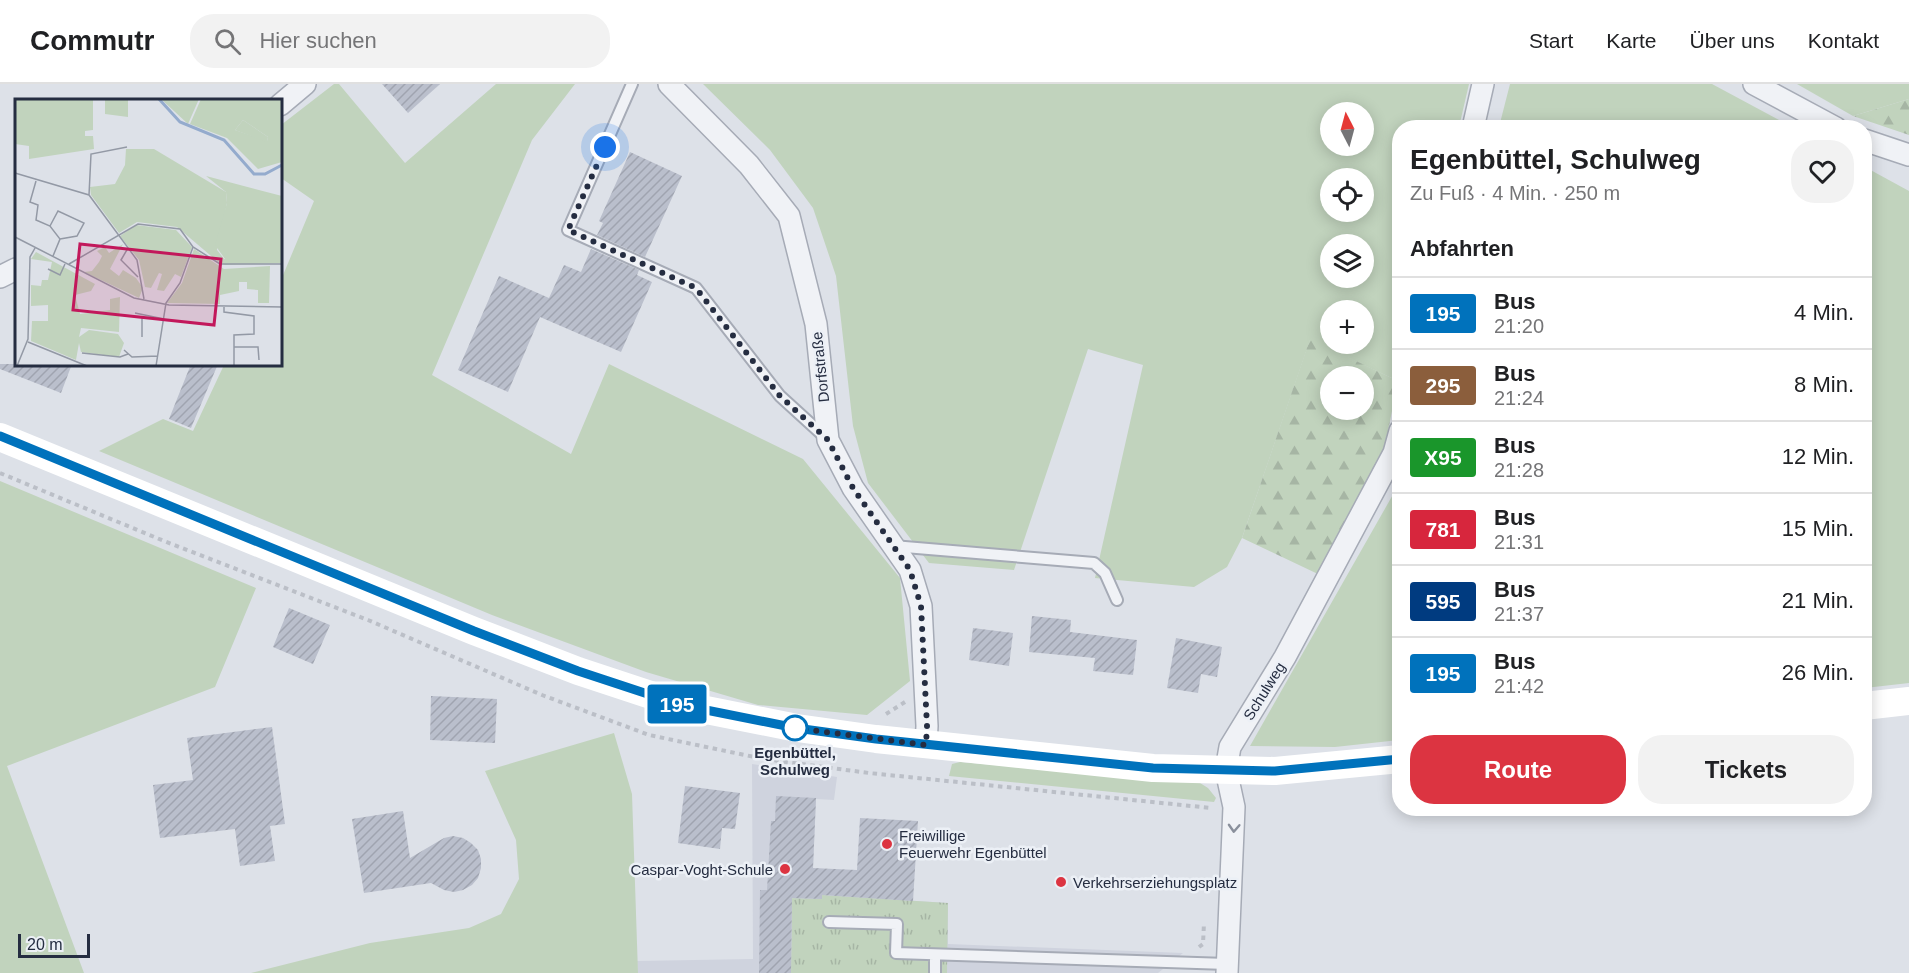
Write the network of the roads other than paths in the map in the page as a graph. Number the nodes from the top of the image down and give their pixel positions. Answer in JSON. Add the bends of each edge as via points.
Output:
{"nodes":[{"id":1,"x":305,"y":84,"type":"edge"},
{"id":2,"x":632,"y":84,"type":"edge"},
{"id":3,"x":669,"y":84,"type":"edge"},
{"id":4,"x":1483,"y":84,"type":"edge"},
{"id":5,"x":1754,"y":84,"type":"edge"},
{"id":6,"x":282,"y":103,"type":"edge"},
{"id":7,"x":1475,"y":120,"type":"edge"},
{"id":8,"x":1821,"y":120,"type":"edge"},
{"id":9,"x":1872,"y":143,"type":"edge"},
{"id":10,"x":1909,"y":155,"type":"edge"},
{"id":11,"x":15,"y":270,"type":"edge"},
{"id":12,"x":0,"y":277,"type":"edge"},
{"id":13,"x":0,"y":436,"type":"edge"},
{"id":14,"x":828,"y":440,"type":"junction"},
{"id":15,"x":1392,"y":457,"type":"edge"},
{"id":16,"x":893,"y":546,"type":"junction"},
{"id":17,"x":1117,"y":600,"type":"dead end"},
{"id":18,"x":1909,"y":701,"type":"edge"},
{"id":19,"x":1872,"y":705,"type":"edge"},
{"id":20,"x":926,"y":745,"type":"junction"},
{"id":21,"x":1392,"y":760,"type":"edge"},
{"id":22,"x":1226,"y":770,"type":"junction"},
{"id":23,"x":829,"y":922,"type":"dead end"},
{"id":24,"x":935,"y":955,"type":"junction"},
{"id":25,"x":1227,"y":969,"type":"edge"},
{"id":26,"x":935,"y":973,"type":"edge"}],
"edges":[{"from":1,"to":6,"type":"street"},
{"from":2,"to":14,"type":"lane","via":[[568,230],[696,288],[780,396]]},
{"from":3,"to":14,"type":"street","name":"Dorfstraße","via":[[748,165],[789,216],[816,324]]},
{"from":4,"to":7,"type":"street"},
{"from":5,"to":8,"type":"street"},
{"from":9,"to":10,"type":"street"},
{"from":11,"to":12,"type":"street"},
{"from":13,"to":20,"type":"main road","via":[[578,671],[681,705],[796,728]]},
{"from":14,"to":16,"type":"street","name":"Dorfstraße","via":[[853,488]]},
{"from":15,"to":22,"type":"street","name":"Schulweg","via":[[1291,647],[1230,747]]},
{"from":16,"to":17,"type":"lane","via":[[1094,563],[1105,573]]},
{"from":16,"to":20,"type":"street","name":"Dorfstraße","via":[[910,570],[921,606]]},
{"from":18,"to":19,"type":"main road"},
{"from":20,"to":22,"type":"main road","via":[[1153,768]]},
{"from":21,"to":22,"type":"main road","via":[[1304,769]]},
{"from":22,"to":25,"type":"street","name":"Schulweg","one_way":true,"via":[[1234,807]]},
{"from":23,"to":24,"type":"lane","via":[[897,924],[896,953]]},
{"from":24,"to":25,"type":"lane","via":[[1181,963]]},
{"from":24,"to":26,"type":"lane"}]}
